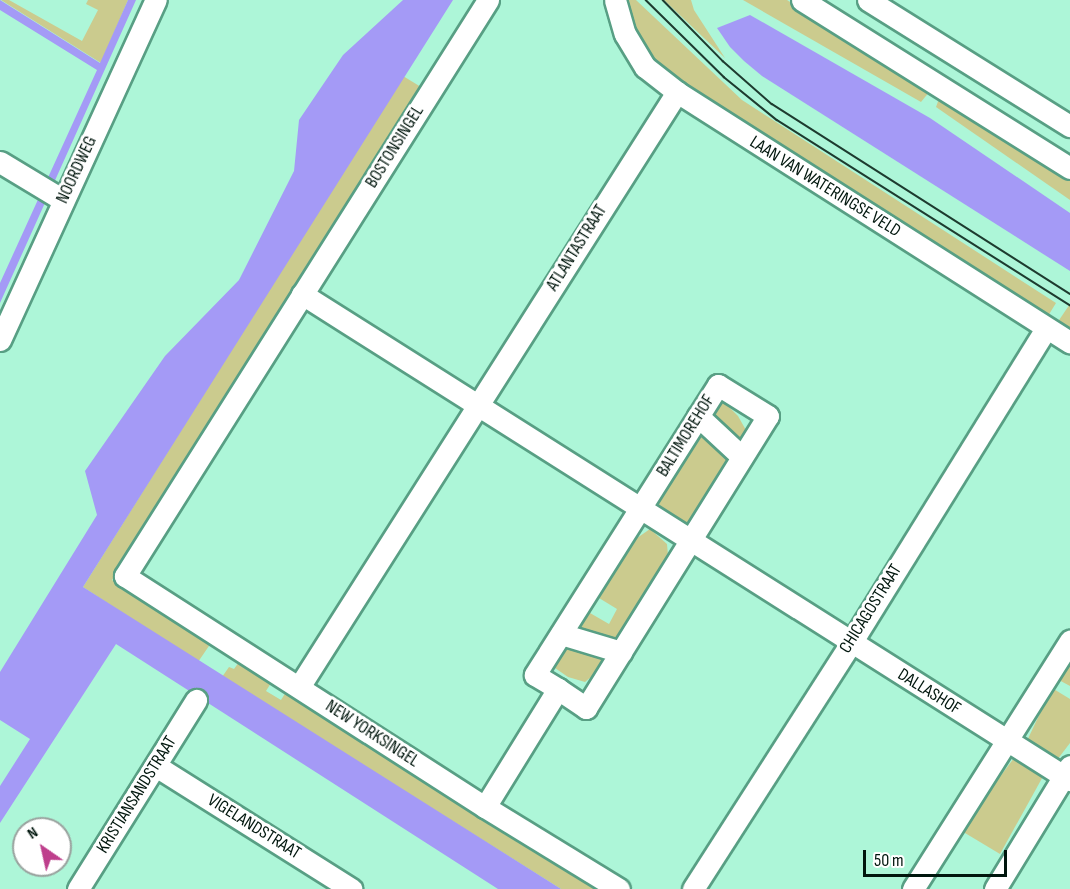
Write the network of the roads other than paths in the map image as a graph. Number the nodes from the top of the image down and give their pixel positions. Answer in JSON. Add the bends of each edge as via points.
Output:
{"nodes":[{"id":1,"x":156,"y":0,"type":"edge"},
{"id":2,"x":488,"y":0,"type":"edge"},
{"id":3,"x":615,"y":0,"type":"edge"},
{"id":4,"x":802,"y":0,"type":"edge"},
{"id":5,"x":868,"y":0,"type":"edge"},
{"id":6,"x":676,"y":92,"type":"junction"},
{"id":7,"x":1070,"y":126,"type":"edge"},
{"id":8,"x":0,"y":162,"type":"edge"},
{"id":9,"x":1070,"y":168,"type":"edge"},
{"id":10,"x":52,"y":194,"type":"junction"},
{"id":11,"x":302,"y":294,"type":"junction"},
{"id":12,"x":1046,"y":328,"type":"junction"},
{"id":13,"x":0,"y":340,"type":"edge"},
{"id":14,"x":1070,"y":342,"type":"edge"},
{"id":15,"x":478,"y":405,"type":"junction"},
{"id":16,"x":698,"y":416,"type":"junction"},
{"id":17,"x":742,"y":457,"type":"junction"},
{"id":18,"x":640,"y":508,"type":"junction"},
{"id":19,"x":691,"y":540,"type":"junction"},
{"id":20,"x":125,"y":576,"type":"joint"},
{"id":21,"x":561,"y":634,"type":"junction"},
{"id":22,"x":1070,"y":641,"type":"edge"},
{"id":23,"x":851,"y":643,"type":"junction"},
{"id":24,"x":621,"y":652,"type":"junction"},
{"id":25,"x":299,"y":687,"type":"junction"},
{"id":26,"x":558,"y":689,"type":"junction"},
{"id":27,"x":196,"y":700,"type":"dead end"},
{"id":28,"x":1007,"y":741,"type":"junction"},
{"id":29,"x":156,"y":765,"type":"junction"},
{"id":30,"x":1068,"y":774,"type":"edge"},
{"id":31,"x":485,"y":807,"type":"junction"},
{"id":32,"x":78,"y":889,"type":"edge"},
{"id":33,"x":351,"y":889,"type":"edge"},
{"id":34,"x":620,"y":889,"type":"edge"},
{"id":35,"x":693,"y":889,"type":"edge"},
{"id":36,"x":913,"y":889,"type":"edge"},
{"id":37,"x":994,"y":889,"type":"edge"}],
"edges":[{"from":1,"to":10,"type":"street","name":"NOORDWEG"},
{"from":2,"to":11,"type":"street","name":"BOSTONSINGEL"},
{"from":3,"to":6,"type":"street","name":"LAAN VAN WATERINGSE VELD","via":[[625,34],[645,67]]},
{"from":4,"to":9,"type":"street"},
{"from":5,"to":7,"type":"street"},
{"from":6,"to":12,"type":"street","name":"LAAN VAN WATERINGSE VELD"},
{"from":6,"to":15,"type":"street","name":"ATLANTASTRAAT"},
{"from":8,"to":10,"type":"street"},
{"from":10,"to":13,"type":"street","name":"NOORDWEG"},
{"from":11,"to":15,"type":"street"},
{"from":11,"to":20,"type":"street","name":"BOSTONSINGEL"},
{"from":12,"to":14,"type":"street","name":"LAAN VAN WATERINGSE VELD"},
{"from":12,"to":23,"type":"street","name":"CHICAGOSTRAAT"},
{"from":15,"to":18,"type":"street"},
{"from":15,"to":25,"type":"street","name":"ATLANTASTRAAT"},
{"from":16,"to":17,"type":"street"},
{"from":16,"to":17,"type":"street","name":"BALTIMOREHOF","via":[[718,385],[768,416]]},
{"from":16,"to":18,"type":"street","name":"BALTIMOREHOF"},
{"from":17,"to":19,"type":"street","name":"BALTIMOREHOF"},
{"from":18,"to":19,"type":"street"},
{"from":18,"to":21,"type":"street","name":"BALTIMOREHOF"},
{"from":19,"to":23,"type":"street"},
{"from":19,"to":24,"type":"street","name":"BALTIMOREHOF"},
{"from":20,"to":25,"type":"street","name":"NEW YORKSINGEL"},
{"from":21,"to":24,"type":"street"},
{"from":21,"to":26,"type":"street","name":"BALTIMOREHOF","via":[[535,675]]},
{"from":22,"to":28,"type":"street"},
{"from":23,"to":28,"type":"street","name":"DALLASHOF"},
{"from":23,"to":35,"type":"street","name":"CHICAGOSTRAAT"},
{"from":24,"to":26,"type":"street","name":"BALTIMOREHOF","via":[[586,708]]},
{"from":25,"to":31,"type":"street","name":"NEW YORKSINGEL"},
{"from":26,"to":31,"type":"street"},
{"from":27,"to":29,"type":"street","name":"KRISTIANSANDSTRAAT"},
{"from":28,"to":30,"type":"street","name":"DALLASHOF"},
{"from":28,"to":36,"type":"street"},
{"from":29,"to":32,"type":"street","name":"KRISTIANSANDSTRAAT"},
{"from":29,"to":33,"type":"street","name":"VIGELANDSTRAAT"},
{"from":30,"to":37,"type":"street","name":"DALLASHOF"},
{"from":31,"to":34,"type":"street","name":"NEW YORKSINGEL"}]}
